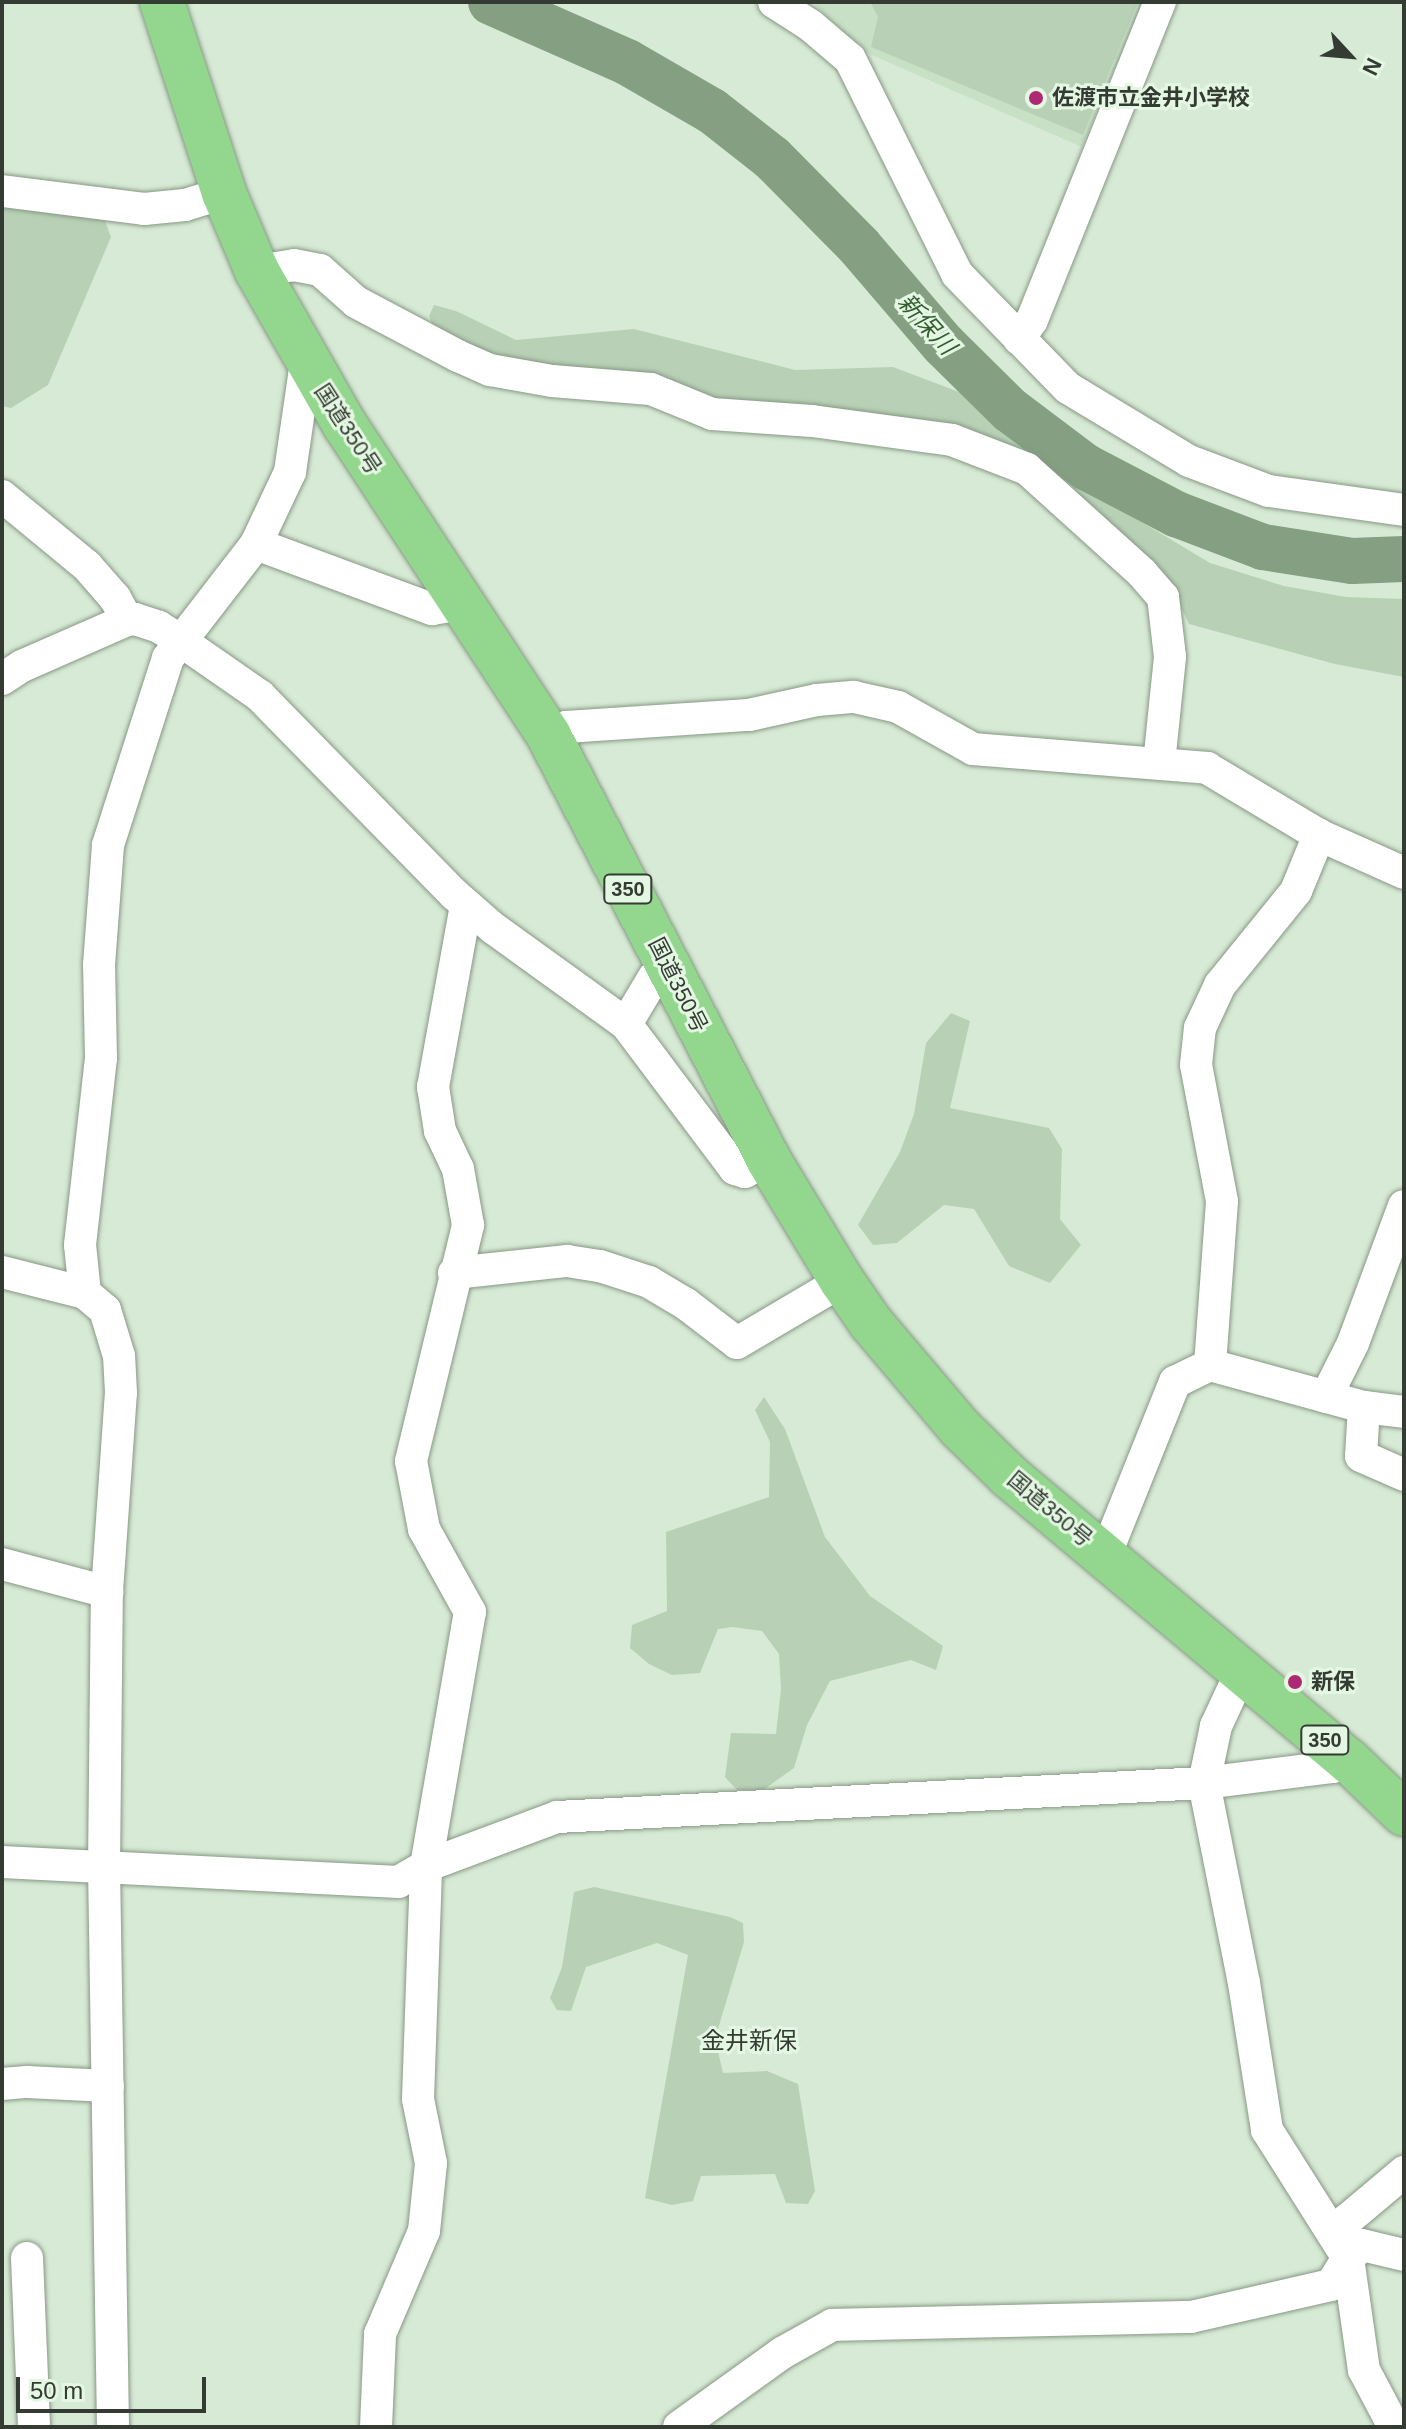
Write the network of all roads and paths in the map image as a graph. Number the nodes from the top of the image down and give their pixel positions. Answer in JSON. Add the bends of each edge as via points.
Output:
{"nodes":[{"id":1,"x":162,"y":2,"type":"edge"},
{"id":2,"x":774,"y":2,"type":"edge"},
{"id":3,"x":1160,"y":2,"type":"edge"},
{"id":4,"x":2,"y":191,"type":"edge"},
{"id":5,"x":224,"y":193,"type":"junction"},
{"id":6,"x":257,"y":271,"type":"junction"},
{"id":7,"x":1019,"y":339,"type":"junction"},
{"id":8,"x":306,"y":362,"type":"junction"},
{"id":9,"x":2,"y":496,"type":"edge"},
{"id":10,"x":1404,"y":510,"type":"edge"},
{"id":11,"x":256,"y":544,"type":"junction"},
{"id":12,"x":462,"y":604,"type":"junction"},
{"id":13,"x":127,"y":620,"type":"junction"},
{"id":14,"x":181,"y":641,"type":"junction"},
{"id":15,"x":2,"y":679,"type":"edge"},
{"id":16,"x":549,"y":736,"type":"junction"},
{"id":17,"x":1159,"y":763,"type":"junction"},
{"id":18,"x":1319,"y":835,"type":"junction"},
{"id":19,"x":1404,"y":873,"type":"edge"},
{"id":20,"x":466,"y":905,"type":"junction"},
{"id":21,"x":654,"y":977,"type":"dead end"},
{"id":22,"x":626,"y":1024,"type":"junction"},
{"id":23,"x":768,"y":1159,"type":"junction"},
{"id":24,"x":1404,"y":1206,"type":"edge"},
{"id":25,"x":1395,"y":1252,"type":"edge"},
{"id":26,"x":2,"y":1272,"type":"edge"},
{"id":27,"x":454,"y":1273,"type":"junction"},
{"id":28,"x":842,"y":1281,"type":"junction"},
{"id":29,"x":85,"y":1293,"type":"junction"},
{"id":30,"x":1210,"y":1365,"type":"junction"},
{"id":31,"x":1326,"y":1397,"type":"junction"},
{"id":32,"x":1364,"y":1407,"type":"junction"},
{"id":33,"x":1404,"y":1412,"type":"edge"},
{"id":34,"x":1404,"y":1475,"type":"edge"},
{"id":35,"x":1105,"y":1556,"type":"junction"},
{"id":36,"x":2,"y":1564,"type":"edge"},
{"id":37,"x":107,"y":1592,"type":"junction"},
{"id":38,"x":1242,"y":1670,"type":"junction"},
{"id":39,"x":1349,"y":1761,"type":"junction"},
{"id":40,"x":1204,"y":1783,"type":"junction"},
{"id":41,"x":1404,"y":1814,"type":"edge"},
{"id":42,"x":2,"y":1862,"type":"edge"},
{"id":43,"x":426,"y":1866,"type":"junction"},
{"id":44,"x":104,"y":1867,"type":"junction"},
{"id":45,"x":2,"y":2084,"type":"edge"},
{"id":46,"x":108,"y":2086,"type":"junction"},
{"id":47,"x":1404,"y":2172,"type":"edge"},
{"id":48,"x":1342,"y":2248,"type":"junction"},
{"id":49,"x":1404,"y":2255,"type":"edge"},
{"id":50,"x":27,"y":2258,"type":"dead end"},
{"id":51,"x":34,"y":2427,"type":"edge"},
{"id":52,"x":113,"y":2427,"type":"edge"},
{"id":53,"x":376,"y":2427,"type":"edge"},
{"id":54,"x":679,"y":2427,"type":"edge"},
{"id":55,"x":1394,"y":2427,"type":"edge"}],
"edges":[{"from":1,"to":5,"type":"highway","name":"国道350号","number":"350"},
{"from":2,"to":7,"type":"street","via":[[850,59],[957,274]]},
{"from":3,"to":7,"type":"street","via":[[1032,320]]},
{"from":4,"to":5,"type":"street","via":[[144,209],[185,205]]},
{"from":5,"to":6,"type":"highway","name":"国道350号","number":"350"},
{"from":6,"to":8,"type":"highway","name":"国道350号","number":"350"},
{"from":6,"to":17,"type":"street","via":[[294,265],[320,270],[356,302],[490,370],[651,389],[712,414],[952,440],[1027,469],[1163,597],[1170,657]]},
{"from":7,"to":10,"type":"street","via":[[1068,388],[1189,461],[1269,491]]},
{"from":8,"to":11,"type":"street","via":[[290,472]]},
{"from":8,"to":12,"type":"highway","name":"国道350号","number":"350"},
{"from":9,"to":13,"type":"street","via":[[87,566]]},
{"from":11,"to":12,"type":"street","via":[[432,609]]},
{"from":11,"to":14,"type":"street"},
{"from":12,"to":16,"type":"highway","name":"国道350号","number":"350"},
{"from":13,"to":14,"type":"street","via":[[159,627]]},
{"from":13,"to":15,"type":"street"},
{"from":14,"to":20,"type":"street","via":[[260,696]]},
{"from":14,"to":29,"type":"street","via":[[168,658],[144,725],[108,845],[99,965],[101,1058],[80,1245]]},
{"from":16,"to":17,"type":"street","via":[[566,727],[749,715],[854,697],[898,707],[973,749]]},
{"from":16,"to":23,"type":"highway","name":"国道350号","number":"350"},
{"from":17,"to":18,"type":"street","via":[[1207,768]]},
{"from":18,"to":19,"type":"street"},
{"from":18,"to":30,"type":"street","via":[[1296,891],[1220,985],[1200,1028],[1196,1065],[1222,1201]]},
{"from":20,"to":22,"type":"street"},
{"from":20,"to":27,"type":"street","via":[[433,1087],[440,1131],[458,1169],[468,1225]]},
{"from":21,"to":22,"type":"street"},
{"from":22,"to":23,"type":"street","via":[[735,1169],[745,1172]]},
{"from":23,"to":28,"type":"highway","name":"国道350号","number":"350"},
{"from":24,"to":25,"type":"street"},
{"from":25,"to":31,"type":"street"},
{"from":26,"to":29,"type":"street"},
{"from":27,"to":28,"type":"street","via":[[567,1261],[600,1266],[649,1282],[737,1343]]},
{"from":27,"to":43,"type":"street","via":[[411,1461],[424,1529],[470,1612]]},
{"from":28,"to":35,"type":"highway","name":"国道350号","number":"350","via":[[960,1428]]},
{"from":29,"to":37,"type":"street","via":[[105,1310],[119,1356]]},
{"from":30,"to":31,"type":"street"},
{"from":30,"to":35,"type":"street","via":[[1175,1382]]},
{"from":31,"to":32,"type":"street"},
{"from":32,"to":33,"type":"street"},
{"from":32,"to":34,"type":"street","via":[[1361,1456]]},
{"from":35,"to":38,"type":"highway","name":"国道350号","number":"350"},
{"from":36,"to":37,"type":"street"},
{"from":37,"to":44,"type":"street"},
{"from":38,"to":39,"type":"highway","name":"国道350号","number":"350"},
{"from":38,"to":40,"type":"street","via":[[1216,1726]]},
{"from":39,"to":40,"type":"street"},
{"from":39,"to":41,"type":"highway","name":"国道350号","number":"350"},
{"from":40,"to":43,"type":"street","via":[[557,1817]]},
{"from":40,"to":48,"type":"street","via":[[1267,2130]]},
{"from":42,"to":44,"type":"street"},
{"from":43,"to":44,"type":"street","via":[[398,1882]]},
{"from":43,"to":53,"type":"street","via":[[418,2099],[431,2163],[424,2231],[380,2334]]},
{"from":44,"to":46,"type":"street"},
{"from":45,"to":46,"type":"street"},
{"from":46,"to":52,"type":"street"},
{"from":47,"to":48,"type":"street","via":[[1347,2220]]},
{"from":48,"to":49,"type":"street","via":[[1362,2245]]},
{"from":48,"to":54,"type":"street","via":[[1331,2285],[1191,2317],[832,2325],[782,2353]]},
{"from":48,"to":55,"type":"street","via":[[1364,2370]]},
{"from":50,"to":51,"type":"street"}]}
